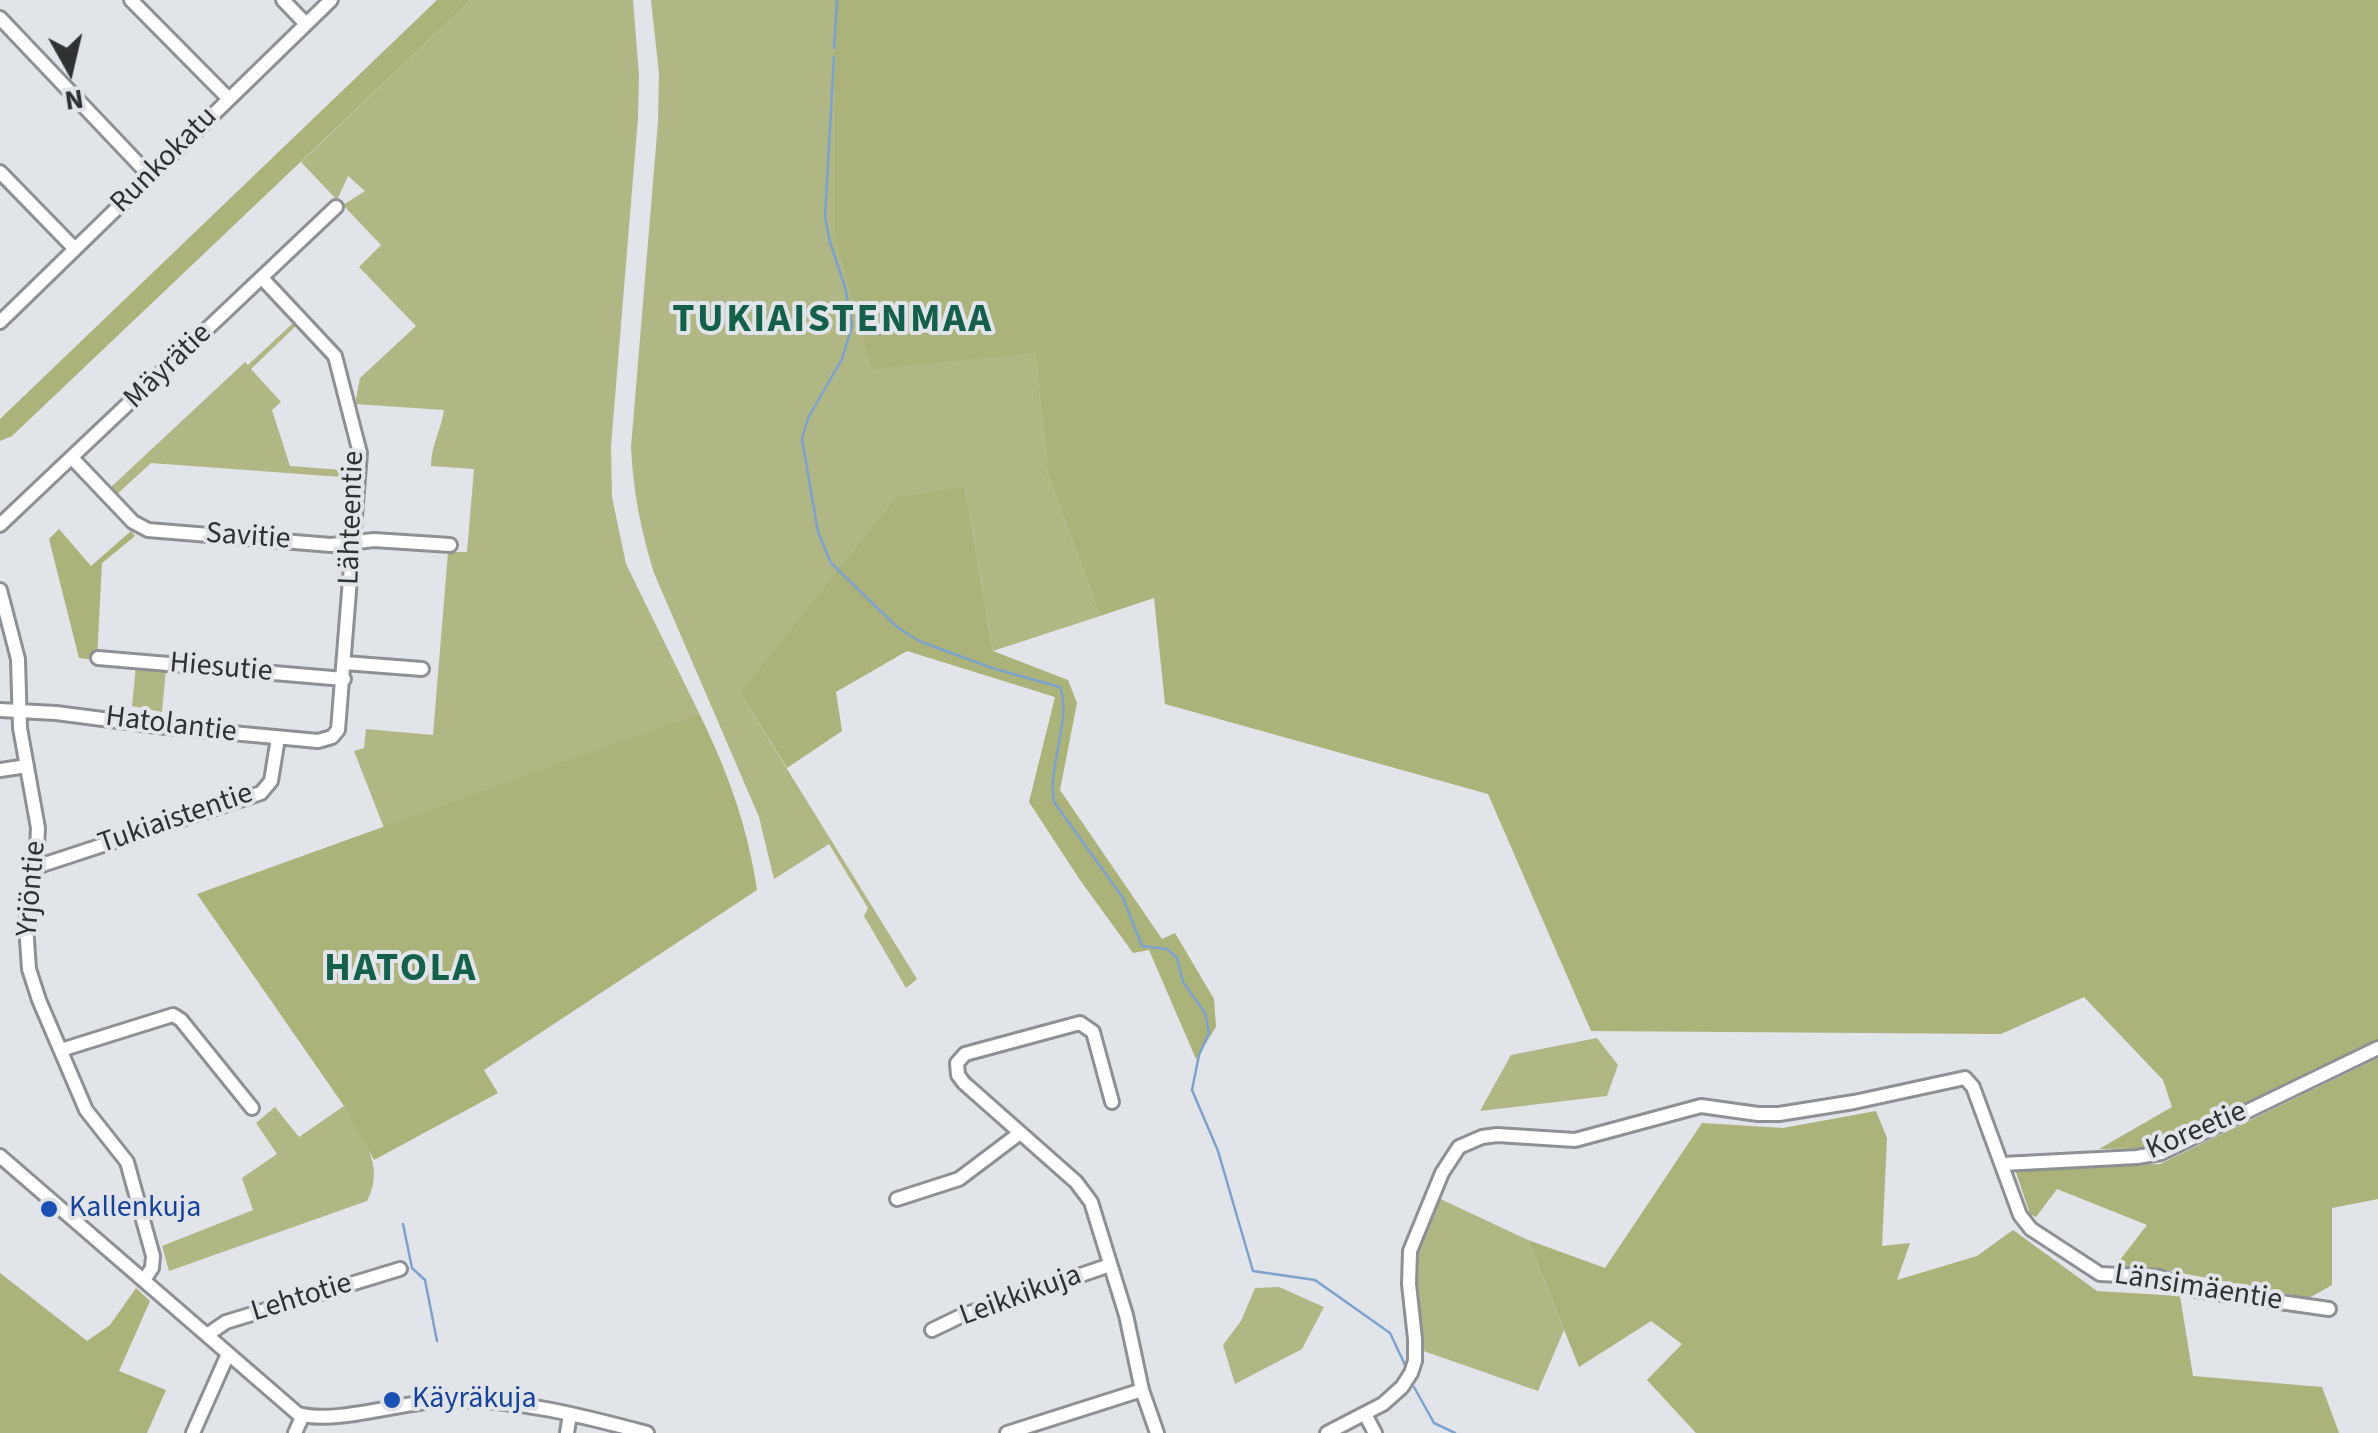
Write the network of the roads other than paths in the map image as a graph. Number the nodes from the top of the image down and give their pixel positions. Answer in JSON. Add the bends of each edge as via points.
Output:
{"nodes":[{"id":1,"x":131,"y":0,"type":"edge"},
{"id":2,"x":282,"y":0,"type":"edge"},
{"id":3,"x":331,"y":0,"type":"edge"},
{"id":4,"x":0,"y":18,"type":"edge"},
{"id":5,"x":306,"y":24,"type":"junction"},
{"id":6,"x":228,"y":98,"type":"junction"},
{"id":7,"x":0,"y":172,"type":"edge"},
{"id":8,"x":150,"y":176,"type":"junction"},
{"id":9,"x":336,"y":207,"type":"dead end"},
{"id":10,"x":75,"y":249,"type":"junction"},
{"id":11,"x":262,"y":278,"type":"junction"},
{"id":12,"x":0,"y":322,"type":"edge"},
{"id":13,"x":73,"y":459,"type":"junction"},
{"id":14,"x":0,"y":525,"type":"edge"},
{"id":15,"x":355,"y":544,"type":"junction"},
{"id":16,"x":450,"y":545,"type":"dead end"},
{"id":17,"x":0,"y":590,"type":"edge"},
{"id":18,"x":98,"y":658,"type":"dead end"},
{"id":19,"x":346,"y":663,"type":"junction"},
{"id":20,"x":422,"y":669,"type":"dead end"},
{"id":21,"x":344,"y":679,"type":"junction"},
{"id":22,"x":22,"y":705,"type":"junction"},
{"id":23,"x":0,"y":710,"type":"edge"},
{"id":24,"x":338,"y":730,"type":"joint"},
{"id":25,"x":278,"y":738,"type":"junction"},
{"id":26,"x":27,"y":766,"type":"junction"},
{"id":27,"x":0,"y":770,"type":"edge"},
{"id":28,"x":36,"y":866,"type":"junction"},
{"id":29,"x":2378,"y":1048,"type":"edge"},
{"id":30,"x":61,"y":1050,"type":"junction"},
{"id":31,"x":1112,"y":1102,"type":"dead end"},
{"id":32,"x":252,"y":1108,"type":"dead end"},
{"id":33,"x":1020,"y":1133,"type":"junction"},
{"id":34,"x":0,"y":1156,"type":"edge"},
{"id":35,"x":2003,"y":1164,"type":"junction"},
{"id":36,"x":898,"y":1199,"type":"dead end"},
{"id":37,"x":1110,"y":1265,"type":"junction"},
{"id":38,"x":400,"y":1269,"type":"dead end"},
{"id":39,"x":144,"y":1280,"type":"junction"},
{"id":40,"x":2329,"y":1309,"type":"dead end"},
{"id":41,"x":932,"y":1330,"type":"dead end"},
{"id":42,"x":206,"y":1335,"type":"junction"},
{"id":43,"x":228,"y":1354,"type":"junction"},
{"id":44,"x":1142,"y":1390,"type":"junction"},
{"id":45,"x":570,"y":1414,"type":"junction"},
{"id":46,"x":1365,"y":1414,"type":"junction"},
{"id":47,"x":303,"y":1415,"type":"junction"},
{"id":48,"x":193,"y":1433,"type":"edge"},
{"id":49,"x":294,"y":1433,"type":"edge"},
{"id":50,"x":567,"y":1433,"type":"edge"},
{"id":51,"x":647,"y":1433,"type":"edge"},
{"id":52,"x":1007,"y":1433,"type":"edge"},
{"id":53,"x":1157,"y":1433,"type":"edge"},
{"id":54,"x":1327,"y":1433,"type":"edge"},
{"id":55,"x":1375,"y":1433,"type":"edge"}],
"edges":[{"from":1,"to":6,"type":"street"},
{"from":2,"to":5,"type":"street"},
{"from":3,"to":5,"type":"street","name":"Runkokatu"},
{"from":4,"to":8,"type":"street"},
{"from":5,"to":6,"type":"street","name":"Runkokatu"},
{"from":6,"to":8,"type":"street","name":"Runkokatu"},
{"from":7,"to":10,"type":"street"},
{"from":8,"to":10,"type":"street","name":"Runkokatu"},
{"from":9,"to":11,"type":"street","name":"Mäyrätie"},
{"from":10,"to":12,"type":"street","name":"Runkokatu"},
{"from":11,"to":13,"type":"street","name":"Mäyrätie"},
{"from":11,"to":15,"type":"street","name":"Lähteentie","via":[[340,367],[361,459]]},
{"from":13,"to":14,"type":"street","name":"Mäyrätie"},
{"from":13,"to":15,"type":"street","name":"Savitie","via":[[148,530]]},
{"from":15,"to":16,"type":"street","name":"Savitie"},
{"from":15,"to":19,"type":"street","name":"Lähteentie"},
{"from":17,"to":22,"type":"street","name":"Yrjöntie"},
{"from":18,"to":21,"type":"street","name":"Hiesutie"},
{"from":19,"to":20,"type":"street"},
{"from":19,"to":21,"type":"street","name":"Lähteentie"},
{"from":21,"to":24,"type":"street","name":"Lähteentie"},
{"from":22,"to":23,"type":"street","name":"Hatolantie"},
{"from":22,"to":25,"type":"street","name":"Hatolantie"},
{"from":22,"to":26,"type":"street","name":"Yrjöntie"},
{"from":24,"to":25,"type":"street","name":"Hatolantie","via":[[318,741]]},
{"from":25,"to":28,"type":"street","name":"Tukiaistentie","via":[[271,781],[261,793]]},
{"from":26,"to":27,"type":"street"},
{"from":26,"to":28,"type":"street","name":"Yrjöntie","via":[[38,828]]},
{"from":28,"to":30,"type":"street","name":"Yrjöntie","via":[[26,925],[29,969]]},
{"from":29,"to":35,"type":"street","name":"Koreetie","via":[[2162,1153]]},
{"from":30,"to":32,"type":"street","via":[[172,1015]]},
{"from":30,"to":39,"type":"street","name":"Yrjöntie","via":[[86,1110],[127,1162],[153,1256]]},
{"from":31,"to":33,"type":"street","via":[[1094,1032],[1083,1024],[962,1056],[960,1080]]},
{"from":33,"to":36,"type":"street","via":[[959,1179]]},
{"from":33,"to":37,"type":"street","via":[[1082,1187]]},
{"from":34,"to":39,"type":"street"},
{"from":35,"to":40,"type":"street","name":"Länsimäentie","via":[[2030,1229],[2100,1274],[2160,1277],[2196,1290]]},
{"from":35,"to":46,"type":"street","name":"Länsimäentie","via":[[1965,1078],[1779,1114],[1700,1106],[1575,1140],[1482,1137],[1460,1147],[1442,1173],[1410,1251],[1415,1361],[1402,1387]]},
{"from":37,"to":41,"type":"street","name":"Leikkikuja"},
{"from":37,"to":44,"type":"street"},
{"from":38,"to":42,"type":"street","name":"Lehtotie","via":[[226,1322]]},
{"from":39,"to":42,"type":"street"},
{"from":42,"to":43,"type":"street"},
{"from":43,"to":47,"type":"street"},
{"from":43,"to":48,"type":"street"},
{"from":44,"to":52,"type":"street"},
{"from":44,"to":53,"type":"street"},
{"from":45,"to":47,"type":"street","via":[[450,1400]]},
{"from":45,"to":50,"type":"street"},
{"from":45,"to":51,"type":"street"},
{"from":46,"to":54,"type":"street"},
{"from":46,"to":55,"type":"street"},
{"from":47,"to":49,"type":"street"}]}
